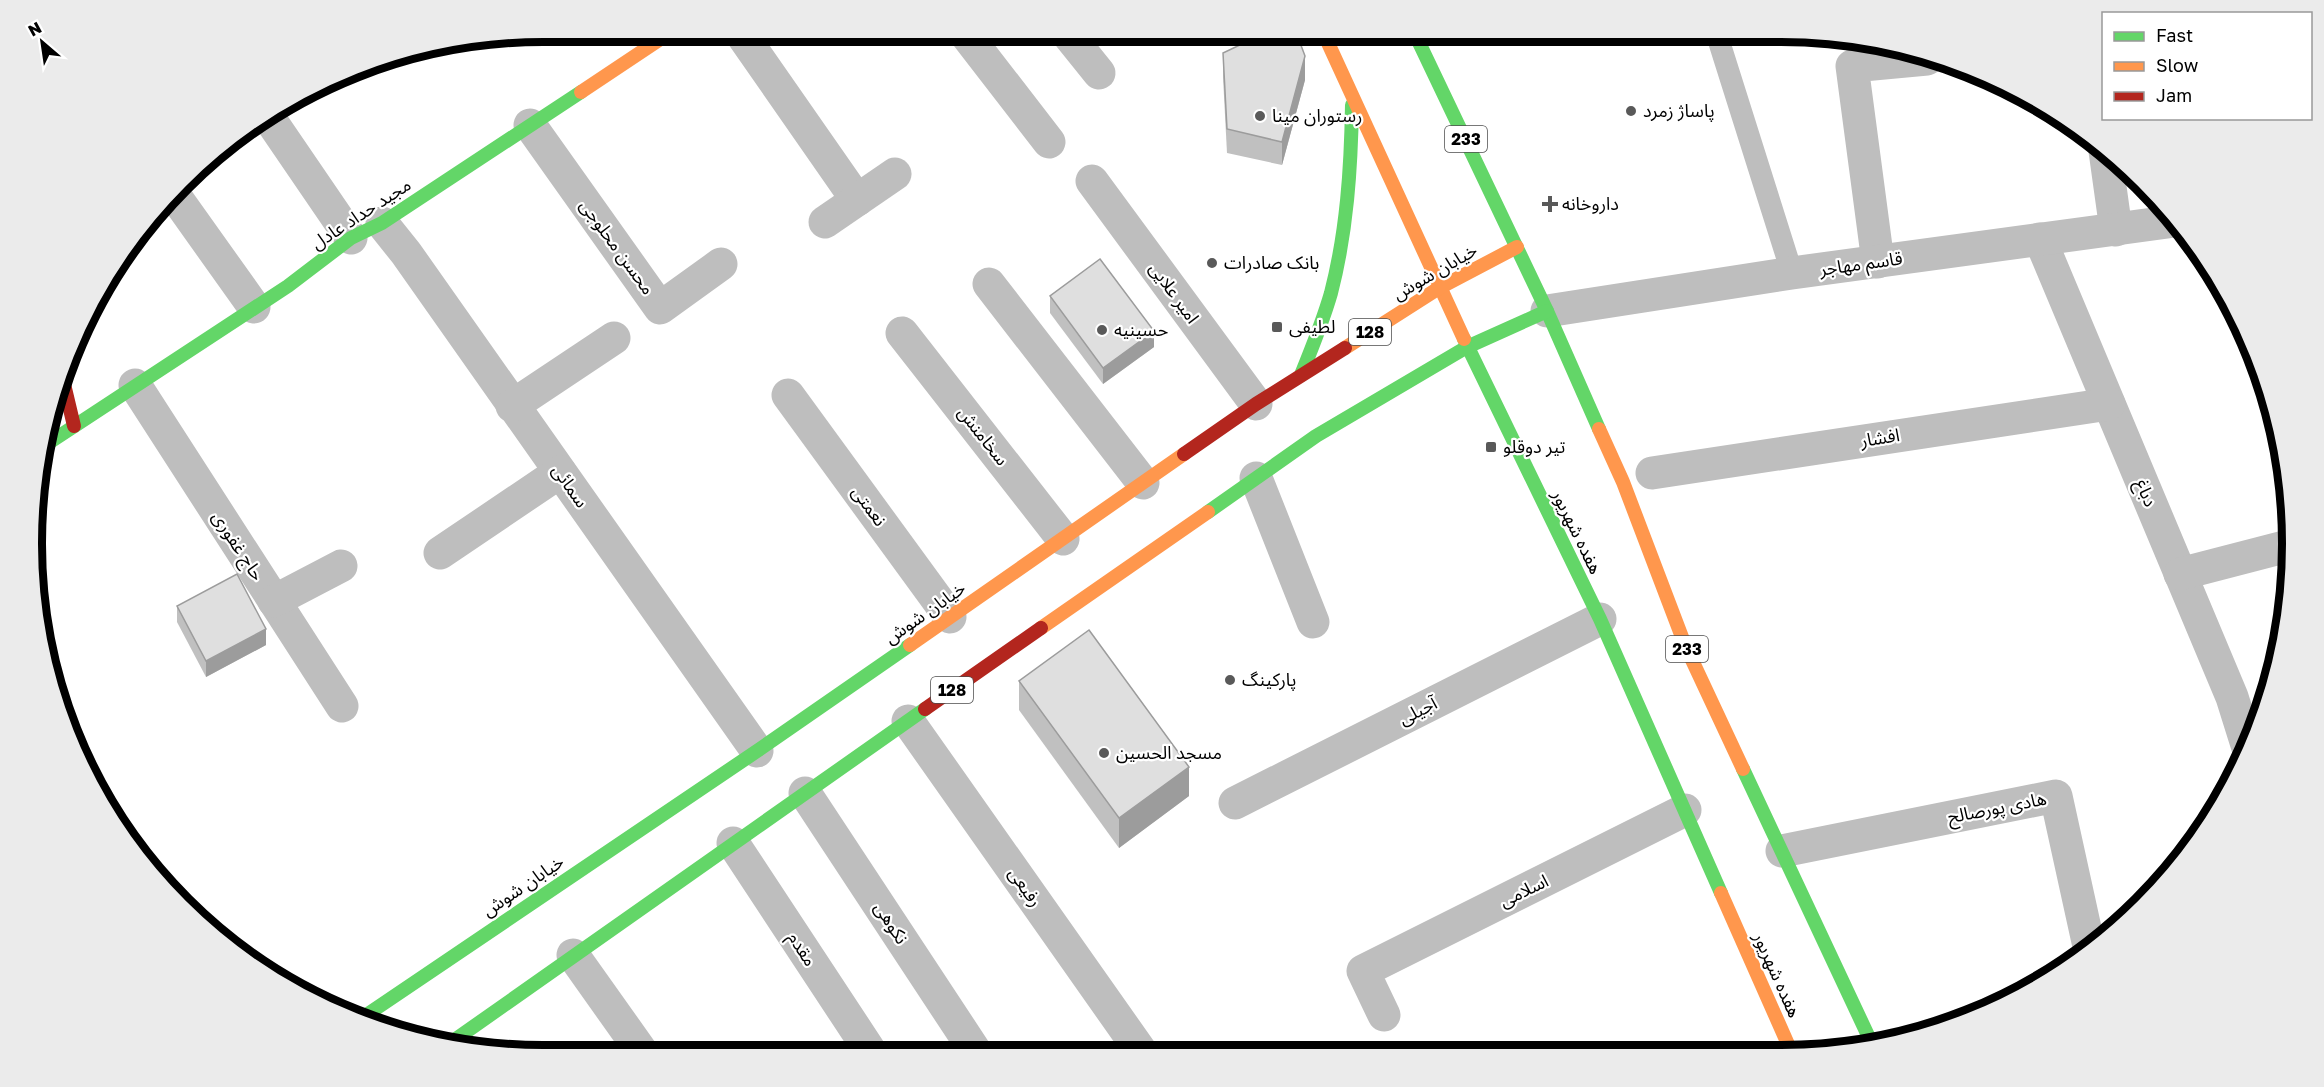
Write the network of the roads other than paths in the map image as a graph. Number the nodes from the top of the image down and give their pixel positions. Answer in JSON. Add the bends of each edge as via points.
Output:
{"nodes":[{"id":1,"x":656,"y":42,"type":"edge"},
{"id":2,"x":747,"y":42,"type":"edge"},
{"id":3,"x":972,"y":42,"type":"edge"},
{"id":4,"x":1074,"y":42,"type":"edge"},
{"id":5,"x":1328,"y":42,"type":"edge"},
{"id":6,"x":1419,"y":42,"type":"edge"},
{"id":7,"x":1719,"y":42,"type":"edge"},
{"id":8,"x":1914,"y":60,"type":"edge"},
{"id":9,"x":1099,"y":73,"type":"dead end"},
{"id":10,"x":1352,"y":94,"type":"junction"},
{"id":11,"x":273,"y":122,"type":"edge"},
{"id":12,"x":530,"y":126,"type":"junction"},
{"id":13,"x":1049,"y":142,"type":"dead end"},
{"id":14,"x":2107,"y":162,"type":"edge"},
{"id":15,"x":895,"y":174,"type":"dead end"},
{"id":16,"x":1092,"y":181,"type":"dead end"},
{"id":17,"x":179,"y":200,"type":"edge"},
{"id":18,"x":856,"y":200,"type":"junction"},
{"id":19,"x":825,"y":222,"type":"dead end"},
{"id":20,"x":2166,"y":222,"type":"edge"},
{"id":21,"x":382,"y":223,"type":"junction"},
{"id":22,"x":2116,"y":230,"type":"junction"},
{"id":23,"x":351,"y":238,"type":"junction"},
{"id":24,"x":2040,"y":239,"type":"junction"},
{"id":25,"x":1517,"y":247,"type":"junction"},
{"id":26,"x":1878,"y":262,"type":"junction"},
{"id":27,"x":721,"y":264,"type":"dead end"},
{"id":28,"x":1792,"y":273,"type":"junction"},
{"id":29,"x":989,"y":284,"type":"dead end"},
{"id":30,"x":1439,"y":288,"type":"junction"},
{"id":31,"x":254,"y":307,"type":"junction"},
{"id":32,"x":1547,"y":311,"type":"junction"},
{"id":33,"x":902,"y":333,"type":"dead end"},
{"id":34,"x":614,"y":338,"type":"dead end"},
{"id":35,"x":1467,"y":347,"type":"junction"},
{"id":36,"x":1301,"y":375,"type":"junction"},
{"id":37,"x":135,"y":385,"type":"junction"},
{"id":38,"x":66,"y":392,"type":"edge"},
{"id":39,"x":788,"y":395,"type":"dead end"},
{"id":40,"x":1256,"y":404,"type":"junction"},
{"id":41,"x":2109,"y":404,"type":"junction"},
{"id":42,"x":512,"y":406,"type":"junction"},
{"id":43,"x":74,"y":426,"type":"junction"},
{"id":44,"x":53,"y":440,"type":"edge"},
{"id":45,"x":560,"y":472,"type":"junction"},
{"id":46,"x":1652,"y":473,"type":"dead end"},
{"id":47,"x":1256,"y":478,"type":"junction"},
{"id":48,"x":1143,"y":483,"type":"junction"},
{"id":49,"x":1063,"y":539,"type":"junction"},
{"id":50,"x":2282,"y":548,"type":"edge"},
{"id":51,"x":440,"y":553,"type":"dead end"},
{"id":52,"x":341,"y":566,"type":"dead end"},
{"id":53,"x":2180,"y":574,"type":"junction"},
{"id":54,"x":274,"y":601,"type":"junction"},
{"id":55,"x":950,"y":617,"type":"junction"},
{"id":56,"x":1600,"y":619,"type":"junction"},
{"id":57,"x":1313,"y":622,"type":"dead end"},
{"id":58,"x":342,"y":706,"type":"dead end"},
{"id":59,"x":908,"y":721,"type":"junction"},
{"id":60,"x":2244,"y":735,"type":"edge"},
{"id":61,"x":757,"y":751,"type":"junction"},
{"id":62,"x":805,"y":793,"type":"junction"},
{"id":63,"x":1235,"y":803,"type":"dead end"},
{"id":64,"x":1685,"y":810,"type":"junction"},
{"id":65,"x":733,"y":843,"type":"junction"},
{"id":66,"x":1782,"y":851,"type":"junction"},
{"id":67,"x":2088,"y":940,"type":"edge"},
{"id":68,"x":573,"y":955,"type":"junction"},
{"id":69,"x":369,"y":1013,"type":"edge"},
{"id":70,"x":1384,"y":1015,"type":"dead end"},
{"id":71,"x":458,"y":1037,"type":"edge"},
{"id":72,"x":1869,"y":1037,"type":"edge"},
{"id":73,"x":637,"y":1045,"type":"edge"},
{"id":74,"x":866,"y":1045,"type":"edge"},
{"id":75,"x":971,"y":1045,"type":"edge"},
{"id":76,"x":1136,"y":1045,"type":"edge"},
{"id":77,"x":1788,"y":1045,"type":"edge"}],
"edges":[{"from":1,"to":12,"type":"main road","name":"مجید حداد عادل"},
{"from":2,"to":18,"type":"street"},
{"from":3,"to":13,"type":"street"},
{"from":4,"to":9,"type":"street"},
{"from":5,"to":10,"type":"main road","name":"هفده شهریور"},
{"from":6,"to":25,"type":"main road","number":"233"},
{"from":7,"to":28,"type":"lane"},
{"from":8,"to":26,"type":"street","via":[[1852,66]]},
{"from":10,"to":30,"type":"main road","name":"هفده شهریور"},
{"from":10,"to":36,"type":"main road","via":[[1352,153],[1334,280]]},
{"from":11,"to":23,"type":"street"},
{"from":12,"to":21,"type":"main road","name":"مجید حداد عادل"},
{"from":12,"to":27,"type":"street","name":"محسن محلوجی","via":[[660,308]]},
{"from":14,"to":22,"type":"street"},
{"from":15,"to":18,"type":"street"},
{"from":16,"to":40,"type":"street","name":"امیر علایی"},
{"from":17,"to":31,"type":"street"},
{"from":18,"to":19,"type":"street"},
{"from":20,"to":22,"type":"street","name":"قاسم مهاجر"},
{"from":21,"to":23,"type":"main road","name":"مجید حداد عادل"},
{"from":21,"to":42,"type":"street","name":"سمائی"},
{"from":22,"to":24,"type":"street","name":"قاسم مهاجر"},
{"from":23,"to":31,"type":"main road","name":"مجید حداد عادل"},
{"from":24,"to":26,"type":"street","name":"قاسم مهاجر"},
{"from":24,"to":41,"type":"street","name":"دباغ"},
{"from":25,"to":30,"type":"main road","name":"خیابان شوش"},
{"from":25,"to":32,"type":"main road","number":"233"},
{"from":26,"to":28,"type":"street","name":"قاسم مهاجر"},
{"from":28,"to":32,"type":"street","name":"قاسم مهاجر"},
{"from":29,"to":48,"type":"street"},
{"from":30,"to":35,"type":"main road","name":"هفده شهریور"},
{"from":30,"to":36,"type":"main road","name":"خیابان شوش","number":"128"},
{"from":31,"to":37,"type":"main road","name":"مجید حداد عادل"},
{"from":32,"to":35,"type":"main road"},
{"from":32,"to":66,"type":"main road","number":"233","via":[[1623,482],[1685,645]]},
{"from":33,"to":49,"type":"street","name":"سخامنش"},
{"from":34,"to":42,"type":"street"},
{"from":35,"to":47,"type":"main road","number":"128","via":[[1316,436]]},
{"from":35,"to":56,"type":"main road","name":"هفده شهریور"},
{"from":36,"to":40,"type":"main road","name":"خیابان شوش","number":"128"},
{"from":37,"to":43,"type":"main road","name":"مجید حداد عادل"},
{"from":37,"to":54,"type":"street","name":"حاج غفوری"},
{"from":38,"to":43,"type":"main road"},
{"from":39,"to":55,"type":"street","name":"نعمتی"},
{"from":40,"to":48,"type":"main road","name":"خیابان شوش","number":"128"},
{"from":41,"to":46,"type":"street","name":"افشار"},
{"from":41,"to":53,"type":"street","name":"دباغ"},
{"from":42,"to":45,"type":"street","name":"سمائی"},
{"from":43,"to":44,"type":"main road","name":"مجید حداد عادل"},
{"from":45,"to":51,"type":"street"},
{"from":45,"to":61,"type":"street","name":"سمائی"},
{"from":47,"to":57,"type":"street"},
{"from":47,"to":59,"type":"main road","number":"128"},
{"from":48,"to":49,"type":"main road","name":"خیابان شوش","number":"128"},
{"from":49,"to":55,"type":"main road","name":"خیابان شوش","number":"128"},
{"from":50,"to":53,"type":"street"},
{"from":52,"to":54,"type":"street"},
{"from":53,"to":60,"type":"street","name":"دباغ"},
{"from":54,"to":58,"type":"street","name":"حاج غفوری"},
{"from":55,"to":61,"type":"main road","name":"خیابان شوش","number":"128"},
{"from":56,"to":63,"type":"street","name":"آجیلی"},
{"from":56,"to":64,"type":"main road","name":"هفده شهریور"},
{"from":59,"to":62,"type":"main road","number":"128"},
{"from":59,"to":76,"type":"street","name":"رفیعی"},
{"from":61,"to":69,"type":"main road","name":"خیابان شوش","number":"128"},
{"from":62,"to":65,"type":"main road","number":"128"},
{"from":62,"to":75,"type":"street","name":"نکوهی"},
{"from":64,"to":70,"type":"street","name":"اسلامی","via":[[1363,971]]},
{"from":64,"to":77,"type":"main road","name":"هفده شهریور"},
{"from":65,"to":68,"type":"main road","number":"128"},
{"from":65,"to":74,"type":"street","name":"مقدم"},
{"from":66,"to":67,"type":"street","name":"هادی پورصالح","via":[[2056,796]]},
{"from":66,"to":72,"type":"main road","number":"233"},
{"from":68,"to":71,"type":"main road","number":"128"},
{"from":68,"to":73,"type":"street"}]}
